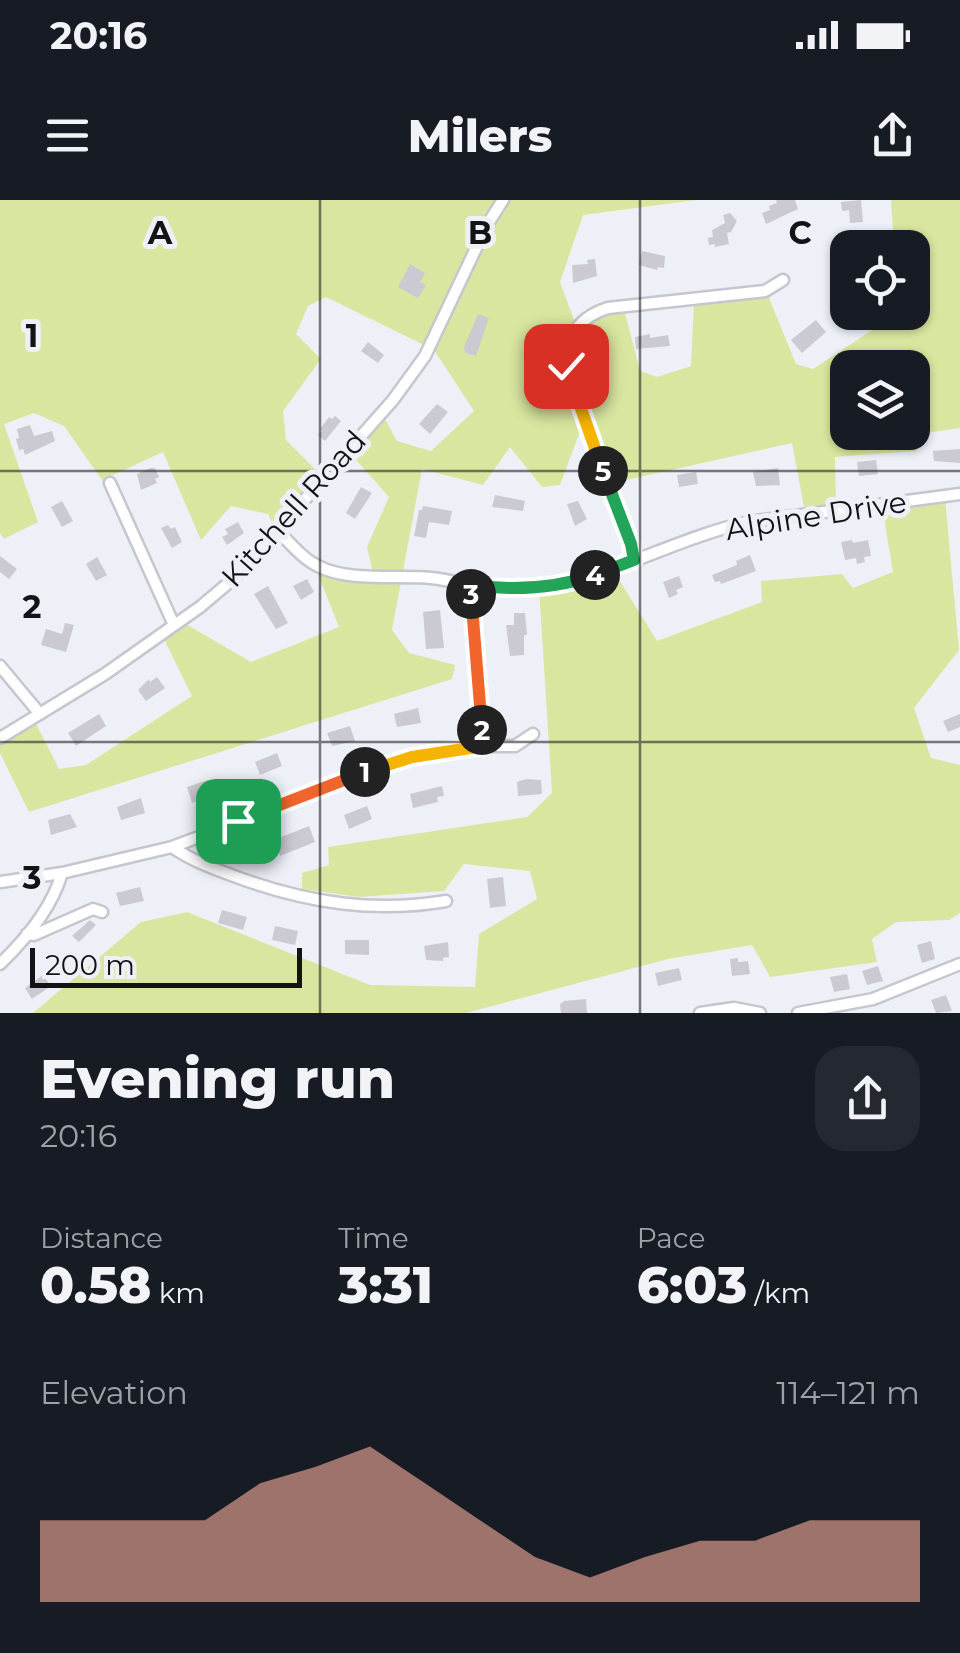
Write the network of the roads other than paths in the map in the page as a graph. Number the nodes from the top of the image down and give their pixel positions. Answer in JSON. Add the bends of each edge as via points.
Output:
{"nodes":[{"id":1,"x":503,"y":200,"type":"edge"},
{"id":2,"x":783,"y":280,"type":"dead end"},
{"id":3,"x":110,"y":483,"type":"dead end"},
{"id":4,"x":960,"y":494,"type":"edge"},
{"id":5,"x":278,"y":531,"type":"junction"},
{"id":6,"x":634,"y":560,"type":"junction"},
{"id":7,"x":470,"y":585,"type":"junction"},
{"id":8,"x":174,"y":625,"type":"junction"},
{"id":9,"x":0,"y":666,"type":"edge"},
{"id":10,"x":40,"y":714,"type":"junction"},
{"id":11,"x":533,"y":734,"type":"dead end"},
{"id":12,"x":0,"y":738,"type":"edge"},
{"id":13,"x":483,"y":746,"type":"junction"},
{"id":14,"x":172,"y":847,"type":"junction"},
{"id":15,"x":62,"y":873,"type":"junction"},
{"id":16,"x":0,"y":882,"type":"edge"},
{"id":17,"x":446,"y":901,"type":"dead end"},
{"id":18,"x":102,"y":912,"type":"dead end"},
{"id":19,"x":27,"y":934,"type":"junction"},
{"id":20,"x":0,"y":964,"type":"edge"},
{"id":21,"x":960,"y":964,"type":"edge"},
{"id":22,"x":700,"y":1013,"type":"edge"},
{"id":23,"x":760,"y":1013,"type":"edge"},
{"id":24,"x":798,"y":1013,"type":"edge"}],
"edges":[{"from":1,"to":5,"type":"street","name":"Kitchell Road","via":[[425,356]]},
{"from":2,"to":6,"type":"street","via":[[765,290],[608,308],[571,334],[570,380]]},
{"from":3,"to":8,"type":"street"},
{"from":4,"to":6,"type":"street","name":"Alpine Drive","via":[[748,522]]},
{"from":5,"to":7,"type":"street","name":"Alpine Drive","via":[[317,566],[335,572]]},
{"from":5,"to":8,"type":"street","name":"Kitchell Road","via":[[232,581]]},
{"from":6,"to":7,"type":"street","name":"Alpine Drive","via":[[534,588]]},
{"from":7,"to":13,"type":"street"},
{"from":8,"to":10,"type":"street","name":"Kitchell Road"},
{"from":9,"to":10,"type":"street"},
{"from":10,"to":12,"type":"street","name":"Kitchell Road"},
{"from":11,"to":13,"type":"street","via":[[516,746]]},
{"from":13,"to":14,"type":"street","via":[[384,766]]},
{"from":14,"to":15,"type":"street"},
{"from":14,"to":17,"type":"street","via":[[191,860],[302,898],[377,907]]},
{"from":15,"to":16,"type":"street"},
{"from":15,"to":19,"type":"street"},
{"from":18,"to":19,"type":"street","via":[[93,908]]},
{"from":19,"to":20,"type":"street"},
{"from":21,"to":24,"type":"street","via":[[873,999]]},
{"from":22,"to":23,"type":"street"}]}
